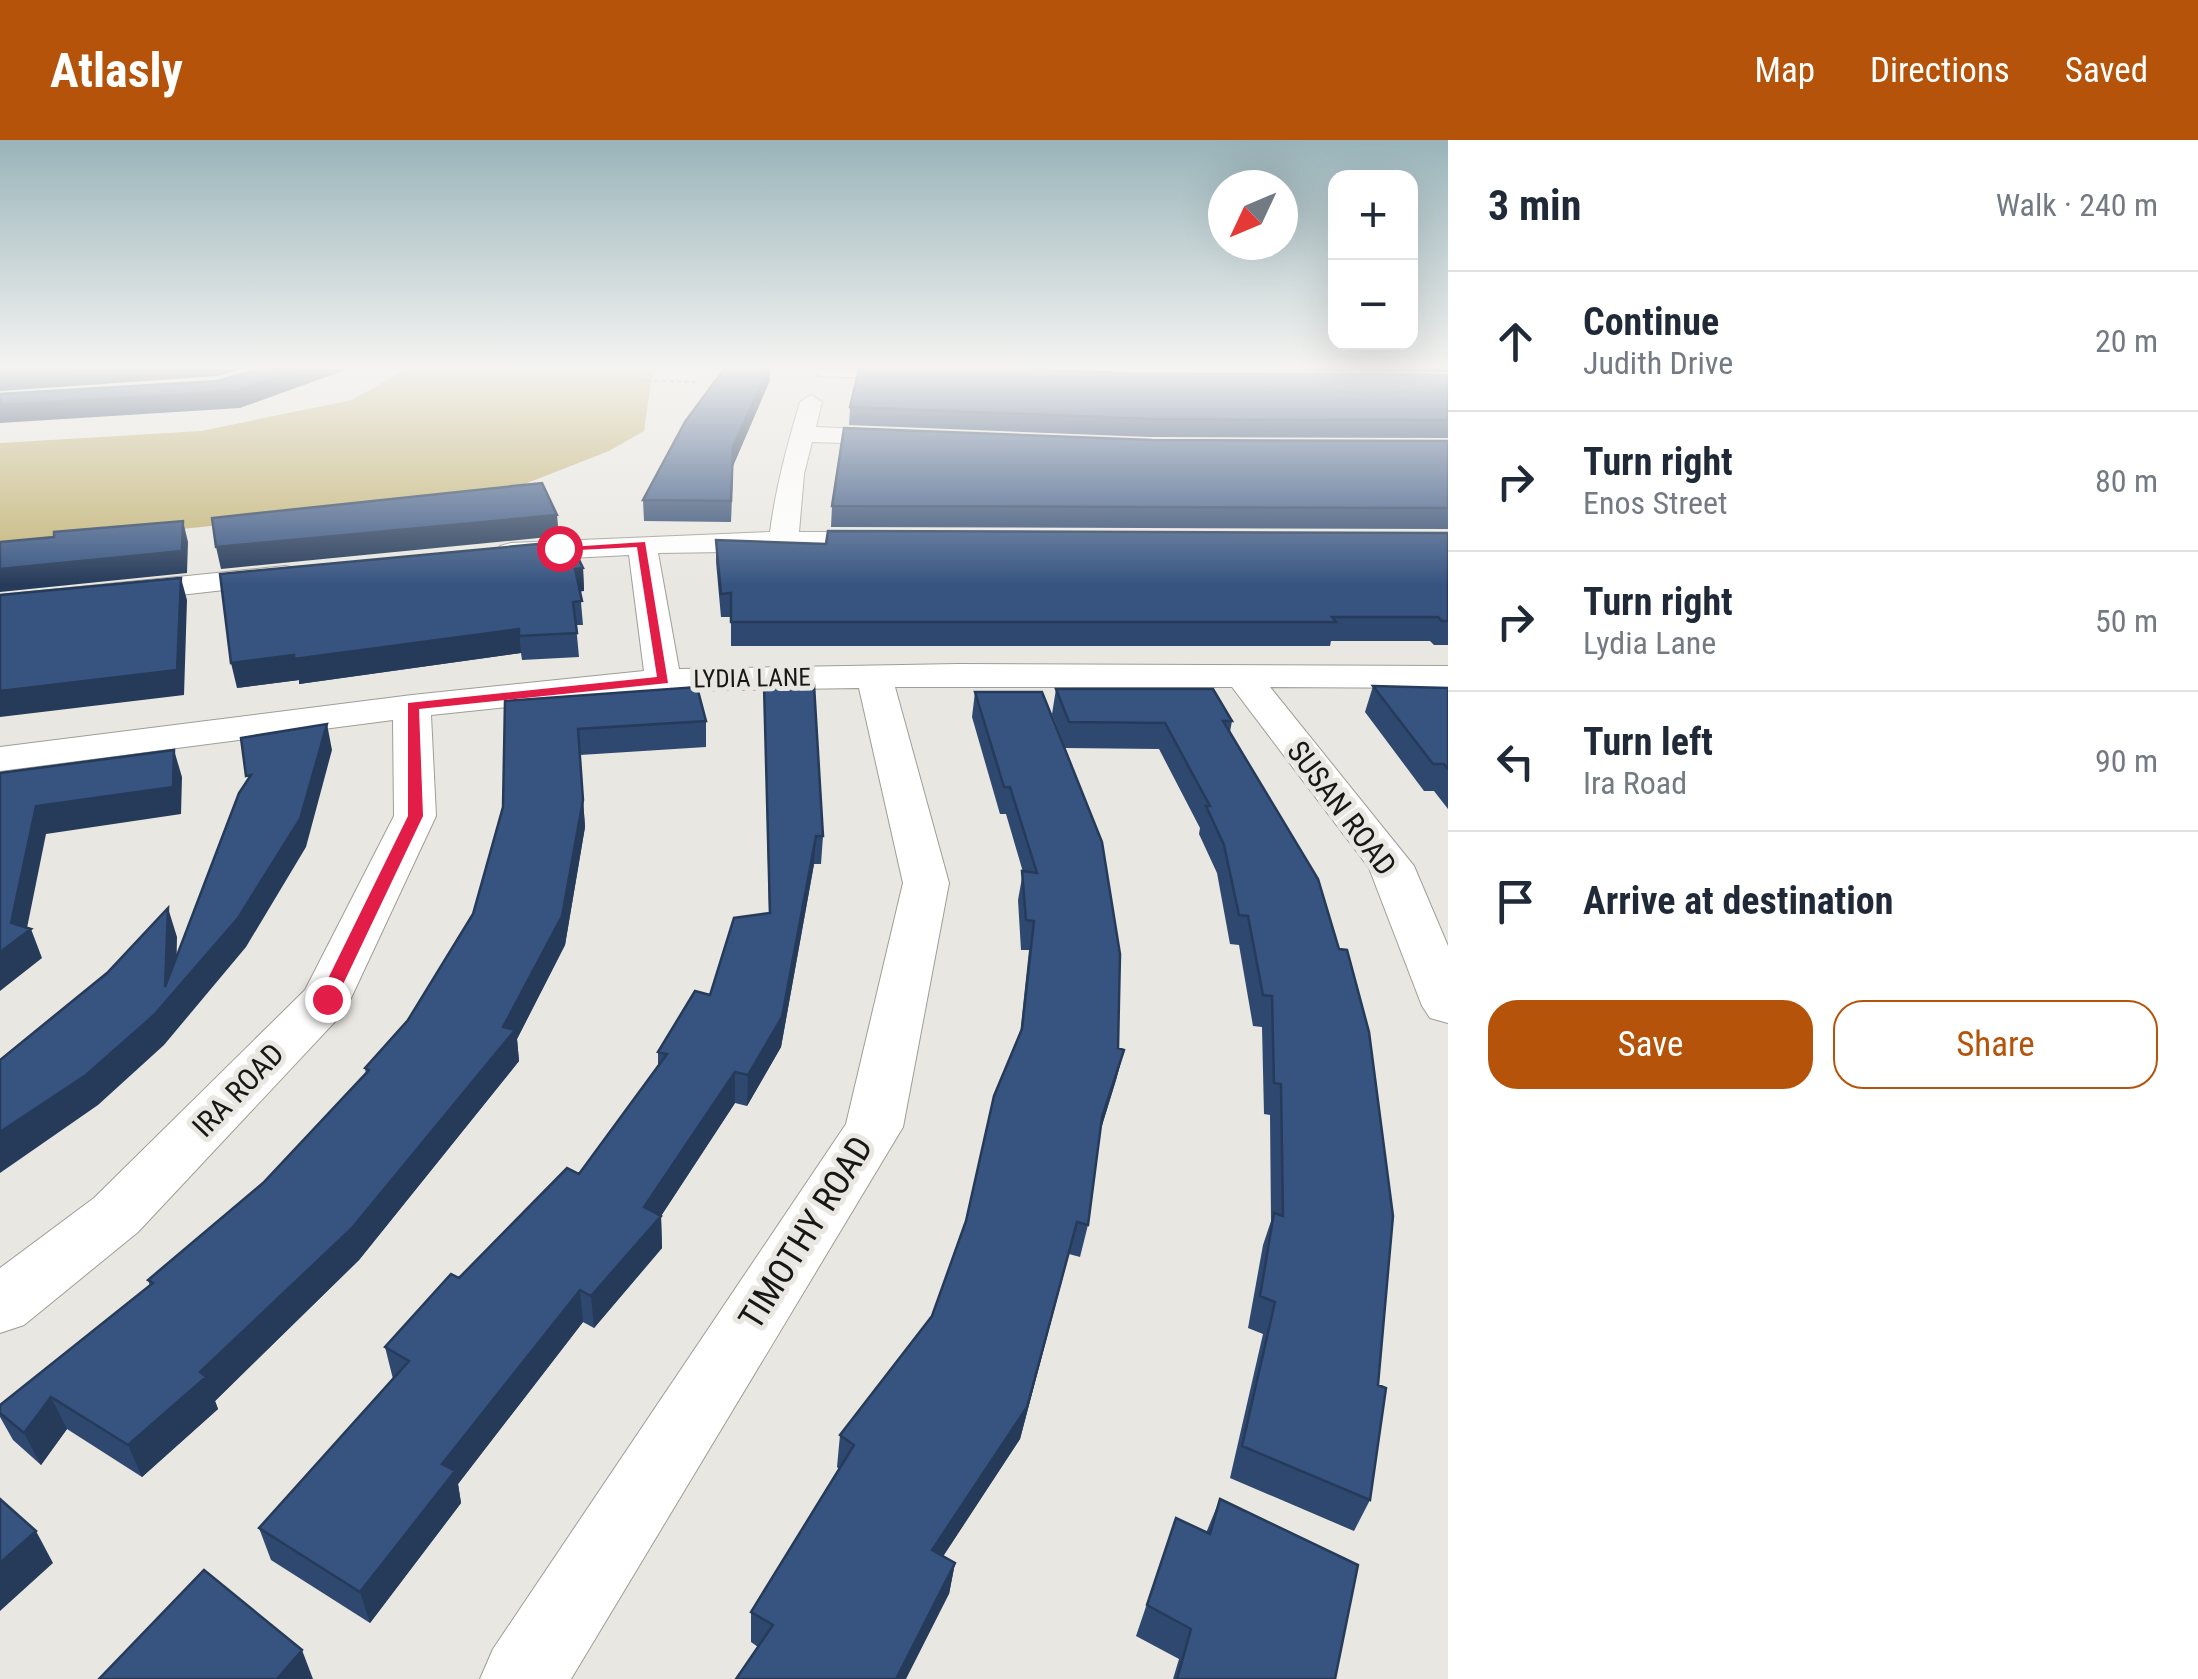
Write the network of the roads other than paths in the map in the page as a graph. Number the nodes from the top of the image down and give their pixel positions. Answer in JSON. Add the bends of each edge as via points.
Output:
{"nodes":[{"id":1,"x":799,"y":441,"type":"edge"},
{"id":2,"x":784,"y":540,"type":"junction"},
{"id":3,"x":921,"y":541,"type":"edge"},
{"id":4,"x":642,"y":544,"type":"junction"},
{"id":5,"x":485,"y":554,"type":"edge"},
{"id":6,"x":312,"y":572,"type":"edge"},
{"id":7,"x":0,"y":605,"type":"edge"},
{"id":8,"x":874,"y":676,"type":"junction"},
{"id":9,"x":1242,"y":676,"type":"junction"},
{"id":10,"x":1448,"y":677,"type":"edge"},
{"id":11,"x":663,"y":680,"type":"junction"},
{"id":12,"x":412,"y":706,"type":"junction"},
{"id":13,"x":0,"y":759,"type":"edge"},
{"id":14,"x":1448,"y":1006,"type":"edge"},
{"id":15,"x":0,"y":1305,"type":"edge"},
{"id":16,"x":523,"y":1679,"type":"edge"}],
"edges":[{"from":1,"to":2,"type":"street"},
{"from":2,"to":3,"type":"street"},
{"from":2,"to":4,"type":"street"},
{"from":4,"to":5,"type":"street"},
{"from":4,"to":11,"type":"street"},
{"from":6,"to":7,"type":"street"},
{"from":8,"to":9,"type":"street","name":"LYDIA LANE"},
{"from":8,"to":11,"type":"street","name":"LYDIA LANE"},
{"from":8,"to":16,"type":"street","name":"TIMOTHY ROAD","via":[[926,883],[874,1126]]},
{"from":9,"to":10,"type":"street","name":"LYDIA LANE"},
{"from":9,"to":14,"type":"street","name":"SUSAN ROAD","via":[[1391,866]]},
{"from":11,"to":12,"type":"street","name":"LYDIA LANE"},
{"from":12,"to":13,"type":"street","name":"LYDIA LANE"},
{"from":12,"to":15,"type":"street","name":"IRA ROAD","via":[[416,816],[327,999],[116,1215]]}]}
